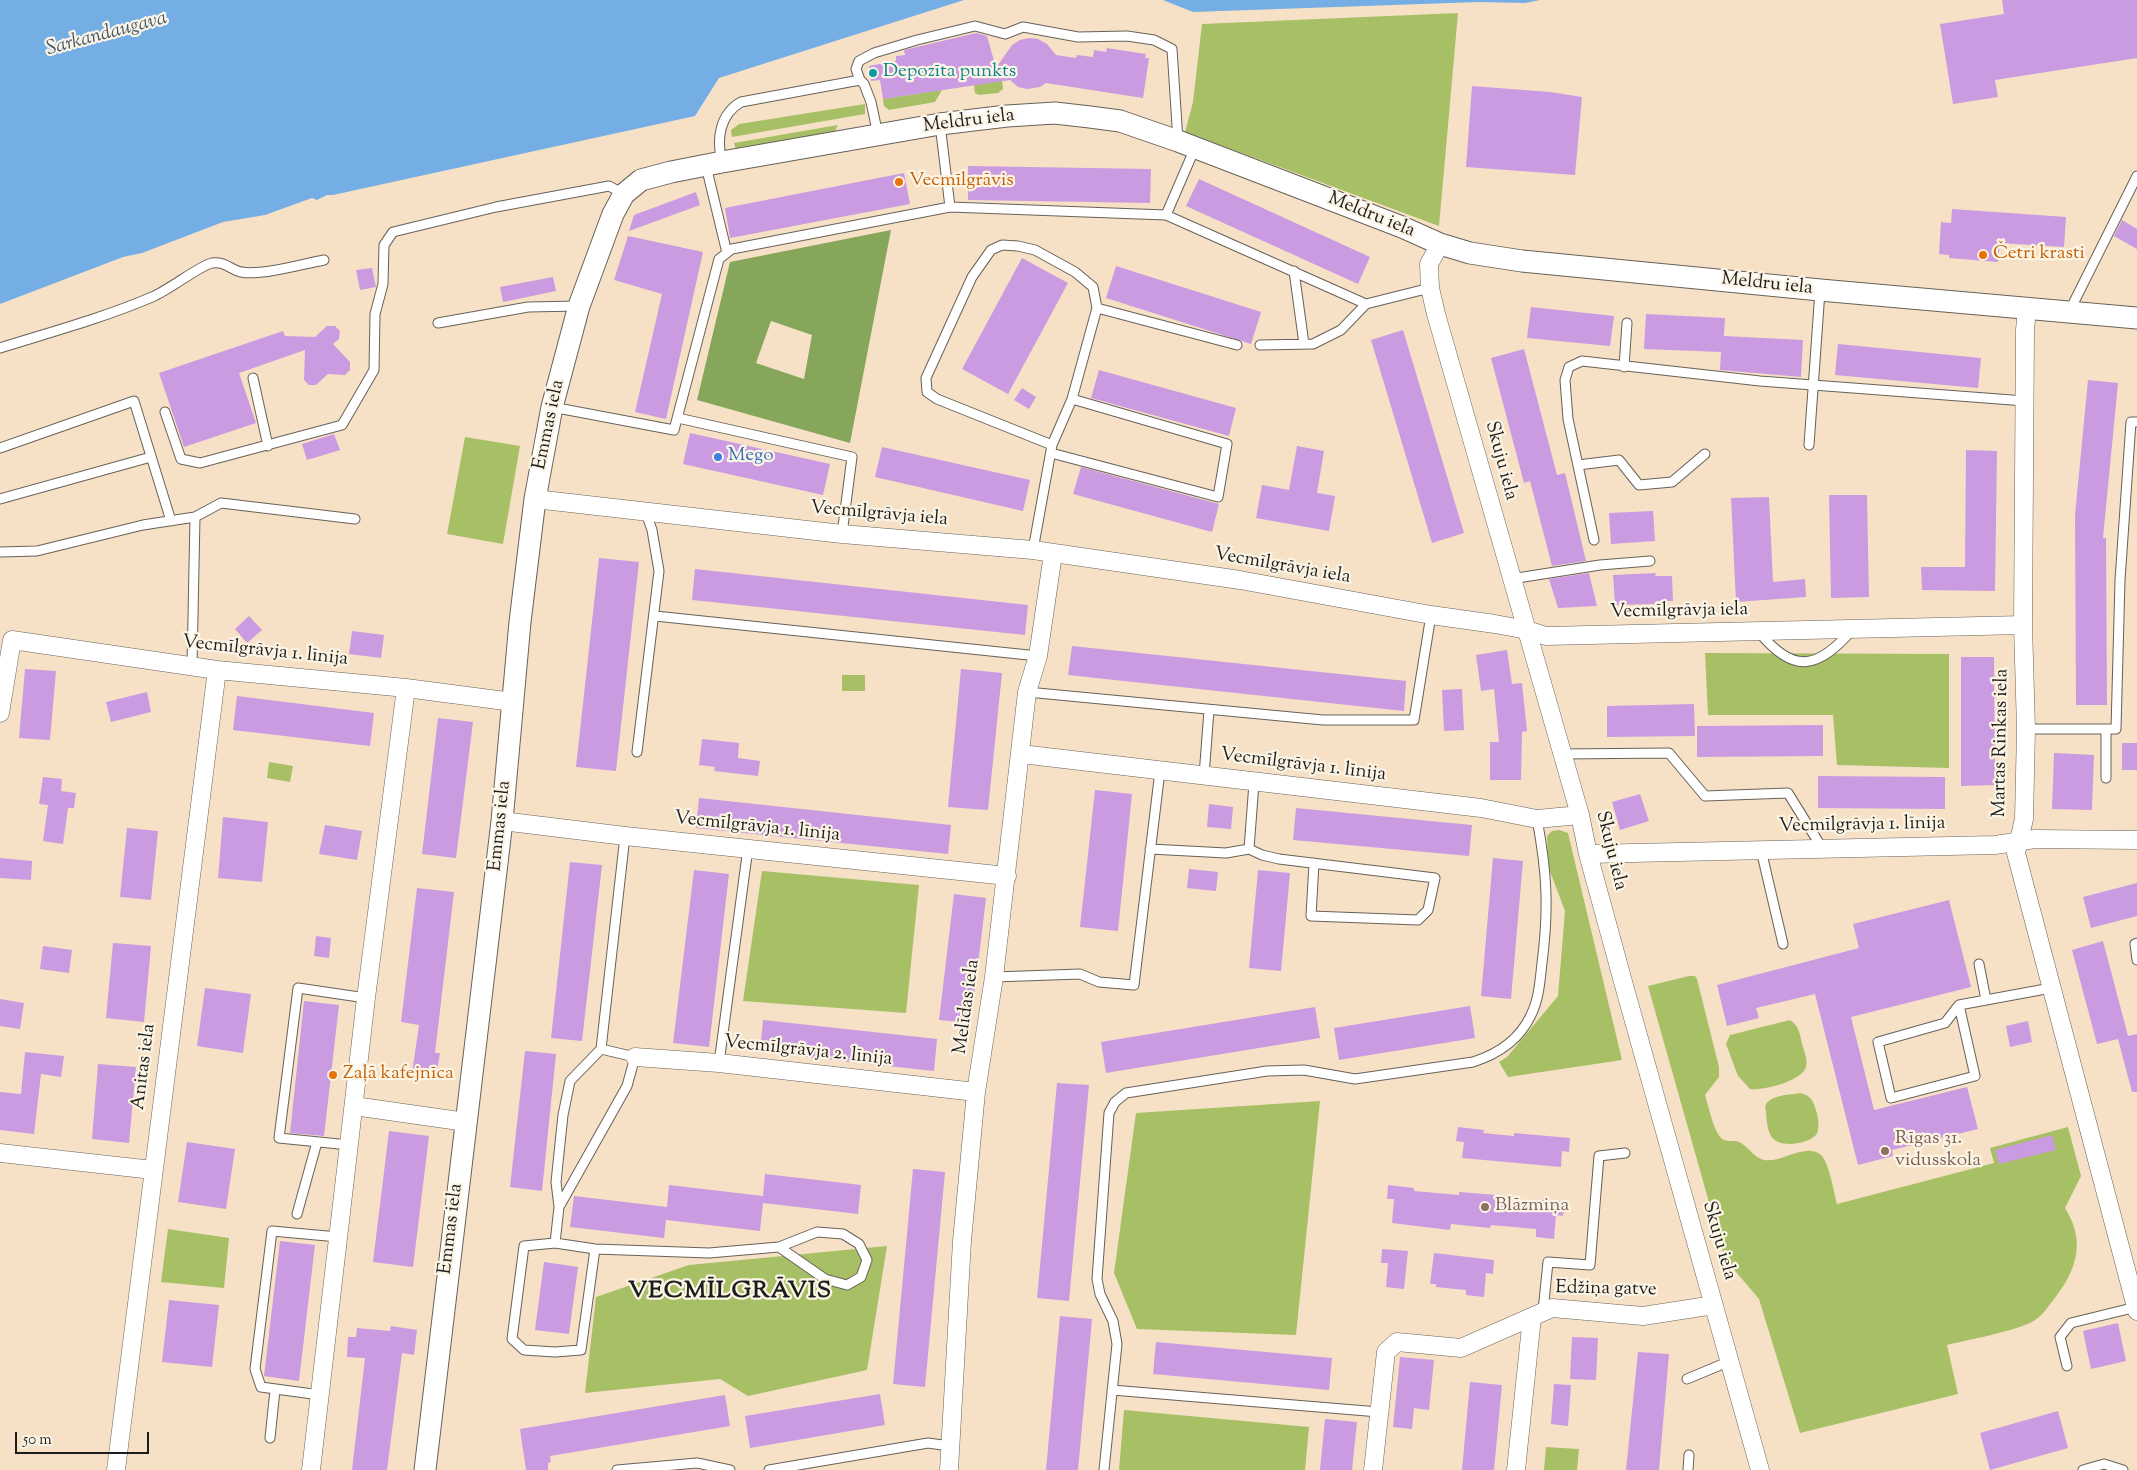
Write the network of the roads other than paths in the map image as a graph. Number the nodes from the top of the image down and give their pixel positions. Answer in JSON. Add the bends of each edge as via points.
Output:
{"nodes":[{"id":1,"x":860,"y":80,"type":"junction"},
{"id":2,"x":940,"y":124,"type":"junction"},
{"id":3,"x":878,"y":135,"type":"junction"},
{"id":4,"x":1187,"y":144,"type":"junction"},
{"id":5,"x":714,"y":164,"type":"junction"},
{"id":6,"x":2137,"y":176,"type":"edge"},
{"id":7,"x":624,"y":194,"type":"junction"},
{"id":8,"x":950,"y":207,"type":"junction"},
{"id":9,"x":1166,"y":215,"type":"junction"},
{"id":10,"x":1440,"y":244,"type":"junction"},
{"id":11,"x":727,"y":253,"type":"junction"},
{"id":12,"x":324,"y":260,"type":"dead end"},
{"id":13,"x":1294,"y":271,"type":"junction"},
{"id":14,"x":1430,"y":288,"type":"junction"},
{"id":15,"x":1820,"y":290,"type":"junction"},
{"id":16,"x":1366,"y":304,"type":"junction"},
{"id":17,"x":579,"y":306,"type":"junction"},
{"id":18,"x":1097,"y":308,"type":"junction"},
{"id":19,"x":2027,"y":308,"type":"junction"},
{"id":20,"x":2069,"y":312,"type":"junction"},
{"id":21,"x":2137,"y":318,"type":"edge"},
{"id":22,"x":438,"y":323,"type":"dead end"},
{"id":23,"x":1627,"y":323,"type":"dead end"},
{"id":24,"x":1304,"y":344,"type":"junction"},
{"id":25,"x":1237,"y":345,"type":"dead end"},
{"id":26,"x":1260,"y":345,"type":"dead end"},
{"id":27,"x":0,"y":348,"type":"edge"},
{"id":28,"x":1624,"y":366,"type":"junction"},
{"id":29,"x":253,"y":378,"type":"dead end"},
{"id":30,"x":1814,"y":385,"type":"junction"},
{"id":31,"x":1072,"y":398,"type":"junction"},
{"id":32,"x":2025,"y":401,"type":"junction"},
{"id":33,"x":552,"y":406,"type":"junction"},
{"id":34,"x":166,"y":412,"type":"dead end"},
{"id":35,"x":678,"y":418,"type":"junction"},
{"id":36,"x":2137,"y":422,"type":"edge"},
{"id":37,"x":1809,"y":445,"type":"dead end"},
{"id":38,"x":268,"y":446,"type":"junction"},
{"id":39,"x":0,"y":448,"type":"edge"},
{"id":40,"x":1051,"y":449,"type":"junction"},
{"id":41,"x":1705,"y":454,"type":"dead end"},
{"id":42,"x":151,"y":457,"type":"junction"},
{"id":43,"x":1578,"y":465,"type":"junction"},
{"id":44,"x":535,"y":499,"type":"junction"},
{"id":45,"x":0,"y":500,"type":"edge"},
{"id":46,"x":644,"y":510,"type":"junction"},
{"id":47,"x":194,"y":517,"type":"junction"},
{"id":48,"x":355,"y":519,"type":"dead end"},
{"id":49,"x":171,"y":521,"type":"junction"},
{"id":50,"x":842,"y":534,"type":"junction"},
{"id":51,"x":1594,"y":540,"type":"dead end"},
{"id":52,"x":1033,"y":550,"type":"junction"},
{"id":53,"x":0,"y":552,"type":"edge"},
{"id":54,"x":1054,"y":554,"type":"junction"},
{"id":55,"x":1650,"y":561,"type":"dead end"},
{"id":56,"x":1511,"y":579,"type":"junction"},
{"id":57,"x":1431,"y":615,"type":"junction"},
{"id":58,"x":655,"y":616,"type":"junction"},
{"id":59,"x":2023,"y":625,"type":"junction"},
{"id":60,"x":1852,"y":629,"type":"junction"},
{"id":61,"x":1526,"y":630,"type":"junction"},
{"id":62,"x":1759,"y":632,"type":"junction"},
{"id":63,"x":1038,"y":656,"type":"junction"},
{"id":64,"x":192,"y":666,"type":"junction"},
{"id":65,"x":217,"y":670,"type":"junction"},
{"id":66,"x":406,"y":688,"type":"junction"},
{"id":67,"x":1027,"y":692,"type":"junction"},
{"id":68,"x":513,"y":702,"type":"junction"},
{"id":69,"x":1209,"y":710,"type":"junction"},
{"id":70,"x":0,"y":713,"type":"edge"},
{"id":71,"x":2026,"y":729,"type":"junction"},
{"id":72,"x":2106,"y":729,"type":"junction"},
{"id":73,"x":637,"y":752,"type":"dead end"},
{"id":74,"x":1020,"y":754,"type":"junction"},
{"id":75,"x":1562,"y":754,"type":"junction"},
{"id":76,"x":1160,"y":771,"type":"junction"},
{"id":77,"x":1204,"y":776,"type":"junction"},
{"id":78,"x":2106,"y":778,"type":"dead end"},
{"id":79,"x":1254,"y":783,"type":"junction"},
{"id":80,"x":1580,"y":815,"type":"junction"},
{"id":81,"x":1537,"y":818,"type":"junction"},
{"id":82,"x":502,"y":821,"type":"junction"},
{"id":83,"x":625,"y":836,"type":"junction"},
{"id":84,"x":2137,"y":840,"type":"edge"},
{"id":85,"x":2018,"y":842,"type":"junction"},
{"id":86,"x":748,"y":848,"type":"junction"},
{"id":87,"x":1249,"y":848,"type":"junction"},
{"id":88,"x":1822,"y":848,"type":"junction"},
{"id":89,"x":1150,"y":849,"type":"junction"},
{"id":90,"x":1762,"y":850,"type":"junction"},
{"id":91,"x":1588,"y":854,"type":"junction"},
{"id":92,"x":1314,"y":864,"type":"junction"},
{"id":93,"x":1007,"y":876,"type":"junction"},
{"id":94,"x":2137,"y":943,"type":"edge"},
{"id":95,"x":1783,"y":944,"type":"dead end"},
{"id":96,"x":2137,"y":960,"type":"edge"},
{"id":97,"x":1979,"y":964,"type":"dead end"},
{"id":98,"x":994,"y":977,"type":"junction"},
{"id":99,"x":2051,"y":988,"type":"junction"},
{"id":100,"x":366,"y":998,"type":"junction"},
{"id":101,"x":1986,"y":1000,"type":"junction"},
{"id":102,"x":1959,"y":1006,"type":"junction"},
{"id":103,"x":601,"y":1050,"type":"junction"},
{"id":104,"x":635,"y":1057,"type":"junction"},
{"id":105,"x":720,"y":1064,"type":"junction"},
{"id":106,"x":976,"y":1092,"type":"junction"},
{"id":107,"x":354,"y":1106,"type":"junction"},
{"id":108,"x":466,"y":1122,"type":"junction"},
{"id":109,"x":318,"y":1142,"type":"junction"},
{"id":110,"x":350,"y":1145,"type":"junction"},
{"id":111,"x":0,"y":1153,"type":"edge"},
{"id":112,"x":1625,"y":1153,"type":"dead end"},
{"id":113,"x":153,"y":1170,"type":"junction"},
{"id":114,"x":559,"y":1207,"type":"junction"},
{"id":115,"x":297,"y":1214,"type":"dead end"},
{"id":116,"x":338,"y":1237,"type":"junction"},
{"id":117,"x":555,"y":1242,"type":"junction"},
{"id":118,"x":780,"y":1247,"type":"junction"},
{"id":119,"x":595,"y":1249,"type":"junction"},
{"id":120,"x":1714,"y":1304,"type":"junction"},
{"id":121,"x":2136,"y":1309,"type":"edge"},
{"id":122,"x":1537,"y":1314,"type":"junction"},
{"id":123,"x":1730,"y":1361,"type":"junction"},
{"id":124,"x":2067,"y":1366,"type":"dead end"},
{"id":125,"x":1688,"y":1379,"type":"dead end"},
{"id":126,"x":275,"y":1390,"type":"junction"},
{"id":127,"x":1112,"y":1390,"type":"junction"},
{"id":128,"x":320,"y":1395,"type":"junction"},
{"id":129,"x":1379,"y":1412,"type":"junction"},
{"id":130,"x":270,"y":1438,"type":"dead end"},
{"id":131,"x":950,"y":1446,"type":"junction"},
{"id":132,"x":1689,"y":1456,"type":"dead end"},
{"id":133,"x":116,"y":1470,"type":"edge"},
{"id":134,"x":310,"y":1470,"type":"edge"},
{"id":135,"x":425,"y":1470,"type":"edge"},
{"id":136,"x":619,"y":1470,"type":"edge"},
{"id":137,"x":730,"y":1470,"type":"edge"},
{"id":138,"x":769,"y":1470,"type":"edge"},
{"id":139,"x":949,"y":1470,"type":"edge"},
{"id":140,"x":1104,"y":1470,"type":"edge"},
{"id":141,"x":1373,"y":1470,"type":"edge"},
{"id":142,"x":1516,"y":1470,"type":"edge"},
{"id":143,"x":1688,"y":1470,"type":"edge"},
{"id":144,"x":1760,"y":1470,"type":"edge"},
{"id":145,"x":2083,"y":1470,"type":"edge"},
{"id":146,"x":2123,"y":1470,"type":"edge"}],
"edges":[{"from":1,"to":3,"type":"lane","via":[[871,102]]},
{"from":1,"to":4,"type":"lane","via":[[859,60],[975,26],[1005,34],[1023,27],[1078,37],[1127,36],[1154,40],[1172,49]]},
{"from":1,"to":5,"type":"lane","via":[[742,102],[733,107],[721,129]]},
{"from":2,"to":3,"type":"street","name":"Meldru iela"},
{"from":2,"to":4,"type":"street","name":"Meldru iela","via":[[1055,114],[1120,121]]},
{"from":2,"to":8,"type":"lane"},
{"from":3,"to":5,"type":"street","name":"Meldru iela"},
{"from":4,"to":9,"type":"lane"},
{"from":4,"to":10,"type":"street","name":"Meldru iela"},
{"from":5,"to":7,"type":"street","name":"Meldru iela","via":[[641,180]]},
{"from":5,"to":11,"type":"lane"},
{"from":6,"to":20,"type":"lane"},
{"from":7,"to":17,"type":"street","name":"Emmas iela","via":[[613,214]]},
{"from":7,"to":38,"type":"lane","via":[[609,186],[496,207],[393,232],[384,245],[383,284],[375,314],[374,370],[342,425]]},
{"from":8,"to":9,"type":"lane"},
{"from":8,"to":11,"type":"lane","via":[[732,249]]},
{"from":9,"to":13,"type":"lane"},
{"from":10,"to":14,"type":"street","name":"Skuju iela","via":[[1429,264]]},
{"from":10,"to":15,"type":"street","name":"Meldru iela","via":[[1514,260]]},
{"from":11,"to":35,"type":"lane","via":[[719,259]]},
{"from":12,"to":27,"type":"lane","via":[[246,272],[213,263],[155,296],[109,315]]},
{"from":13,"to":16,"type":"lane"},
{"from":13,"to":24,"type":"lane"},
{"from":14,"to":16,"type":"lane"},
{"from":14,"to":56,"type":"street","name":"Skuju iela"},
{"from":15,"to":19,"type":"street","name":"Meldru iela"},
{"from":15,"to":30,"type":"lane"},
{"from":16,"to":24,"type":"lane","via":[[1341,330],[1313,344]]},
{"from":17,"to":22,"type":"lane","via":[[528,307]]},
{"from":17,"to":33,"type":"street","name":"Emmas iela"},
{"from":18,"to":25,"type":"lane"},
{"from":18,"to":31,"type":"lane"},
{"from":18,"to":40,"type":"lane","via":[[1093,287],[1074,272],[1035,250],[1002,245],[991,250],[972,277],[926,378],[927,392],[937,399]]},
{"from":19,"to":20,"type":"street","name":"Meldru iela"},
{"from":19,"to":32,"type":"street","name":"Martas Rinkas iela"},
{"from":20,"to":21,"type":"street","name":"Meldru iela"},
{"from":23,"to":28,"type":"lane"},
{"from":24,"to":26,"type":"lane"},
{"from":28,"to":30,"type":"lane"},
{"from":28,"to":43,"type":"lane","via":[[1582,361],[1569,367],[1565,380],[1568,419]]},
{"from":29,"to":38,"type":"lane"},
{"from":30,"to":32,"type":"lane"},
{"from":30,"to":37,"type":"lane"},
{"from":31,"to":40,"type":"lane"},
{"from":31,"to":40,"type":"lane","via":[[1227,444],[1218,497]]},
{"from":32,"to":59,"type":"street","name":"Martas Rinkas iela"},
{"from":33,"to":35,"type":"lane","via":[[674,430]]},
{"from":33,"to":44,"type":"street","name":"Emmas iela"},
{"from":34,"to":38,"type":"lane","via":[[181,459],[200,463]]},
{"from":35,"to":50,"type":"lane","via":[[852,457]]},
{"from":36,"to":72,"type":"lane","via":[[2131,422],[2130,432],[2120,580],[2116,729]]},
{"from":39,"to":42,"type":"lane","via":[[134,401]]},
{"from":40,"to":52,"type":"lane"},
{"from":41,"to":43,"type":"lane","via":[[1672,482],[1639,485],[1619,460]]},
{"from":42,"to":45,"type":"lane"},
{"from":42,"to":49,"type":"lane"},
{"from":43,"to":51,"type":"lane"},
{"from":44,"to":46,"type":"street","name":"Vecmīlgrāvja iela"},
{"from":44,"to":68,"type":"street","name":"Emmas iela"},
{"from":46,"to":50,"type":"street","name":"Vecmīlgrāvja iela"},
{"from":46,"to":58,"type":"lane","via":[[652,530],[659,571]]},
{"from":47,"to":48,"type":"lane","via":[[221,502]]},
{"from":47,"to":49,"type":"lane"},
{"from":47,"to":64,"type":"lane"},
{"from":49,"to":53,"type":"lane","via":[[37,552]]},
{"from":50,"to":52,"type":"street","name":"Vecmīlgrāvja iela"},
{"from":52,"to":54,"type":"street","name":"Vecmīlgrāvja iela"},
{"from":54,"to":57,"type":"street","name":"Vecmīlgrāvja iela","via":[[1240,580]]},
{"from":54,"to":63,"type":"street","name":"Melīdas iela"},
{"from":55,"to":56,"type":"lane"},
{"from":56,"to":61,"type":"street","name":"Skuju iela"},
{"from":57,"to":61,"type":"street","name":"Vecmīlgrāvja iela"},
{"from":57,"to":69,"type":"lane","via":[[1414,720],[1323,720]]},
{"from":58,"to":63,"type":"lane"},
{"from":58,"to":73,"type":"lane"},
{"from":59,"to":60,"type":"street","name":"Vecmīlgrāvja iela"},
{"from":59,"to":71,"type":"street","name":"Martas Rinkas iela"},
{"from":60,"to":62,"type":"street","name":"Vecmīlgrāvja iela"},
{"from":60,"to":62,"type":"lane","via":[[1832,649],[1801,663],[1789,660],[1769,646]]},
{"from":61,"to":62,"type":"street","name":"Vecmīlgrāvja iela","via":[[1546,636]]},
{"from":61,"to":75,"type":"street","name":"Skuju iela"},
{"from":63,"to":67,"type":"street","name":"Melīdas iela"},
{"from":64,"to":65,"type":"street","name":"Vecmīlgrāvja 1. līnija"},
{"from":64,"to":70,"type":"street","name":"Vecmīlgrāvja 1. līnija","via":[[12,640]]},
{"from":65,"to":66,"type":"street","name":"Vecmīlgrāvja 1. līnija"},
{"from":65,"to":113,"type":"street","name":"Anitas iela"},
{"from":66,"to":68,"type":"street","name":"Vecmīlgrāvja 1. līnija"},
{"from":66,"to":100,"type":"street"},
{"from":67,"to":69,"type":"lane"},
{"from":67,"to":74,"type":"street","name":"Melīdas iela"},
{"from":68,"to":82,"type":"street","name":"Emmas iela"},
{"from":69,"to":77,"type":"lane"},
{"from":71,"to":72,"type":"lane"},
{"from":71,"to":85,"type":"street","name":"Martas Rinkas iela","via":[[2024,819]]},
{"from":72,"to":78,"type":"lane"},
{"from":74,"to":76,"type":"street","name":"Vecmīlgrāvja 1. līnija"},
{"from":74,"to":93,"type":"street","name":"Melīdas iela"},
{"from":75,"to":80,"type":"street","name":"Skuju iela"},
{"from":75,"to":88,"type":"lane","via":[[1669,753],[1705,796],[1788,793]]},
{"from":76,"to":77,"type":"street","name":"Vecmīlgrāvja 1. līnija"},
{"from":76,"to":89,"type":"lane"},
{"from":77,"to":79,"type":"street","name":"Vecmīlgrāvja 1. līnija"},
{"from":79,"to":81,"type":"street","name":"Vecmīlgrāvja 1. līnija","via":[[1481,808]]},
{"from":79,"to":87,"type":"lane"},
{"from":80,"to":81,"type":"street","name":"Vecmīlgrāvja 1. līnija"},
{"from":80,"to":91,"type":"street","name":"Skuju iela"},
{"from":81,"to":127,"type":"lane","via":[[1548,896],[1538,996],[1531,1016],[1503,1049],[1473,1062],[1355,1079],[1304,1070],[1267,1071],[1126,1093],[1115,1102],[1109,1113],[1097,1279],[1100,1294],[1113,1321],[1117,1344]]},
{"from":82,"to":83,"type":"street","name":"Vecmīlgrāvja 1. līnija"},
{"from":82,"to":108,"type":"street","name":"Emmas iela"},
{"from":83,"to":86,"type":"street","name":"Vecmīlgrāvja 1. līnija"},
{"from":83,"to":103,"type":"lane"},
{"from":84,"to":85,"type":"street","name":"Vecmīlgrāvja 1. līnija","via":[[2035,839]]},
{"from":85,"to":88,"type":"street","name":"Vecmīlgrāvja 1. līnija"},
{"from":85,"to":99,"type":"street","name":"Martas Rinkas iela","via":[[2016,853]]},
{"from":86,"to":93,"type":"street","name":"Vecmīlgrāvja 1. līnija"},
{"from":86,"to":105,"type":"lane"},
{"from":87,"to":89,"type":"lane","via":[[1226,853]]},
{"from":87,"to":92,"type":"lane","via":[[1262,855]]},
{"from":88,"to":90,"type":"street","name":"Vecmīlgrāvja 1. līnija"},
{"from":89,"to":98,"type":"lane","via":[[1134,986],[1099,982],[1080,974]]},
{"from":90,"to":91,"type":"street","name":"Vecmīlgrāvja 1. līnija"},
{"from":90,"to":95,"type":"lane"},
{"from":91,"to":120,"type":"street","name":"Skuju iela"},
{"from":92,"to":92,"type":"lane","via":[[1311,916],[1418,920],[1428,910],[1435,878]]},
{"from":93,"to":98,"type":"street","name":"Melīdas iela"},
{"from":94,"to":96,"type":"lane"},
{"from":97,"to":101,"type":"lane"},
{"from":98,"to":106,"type":"street","name":"Melīdas iela"},
{"from":99,"to":101,"type":"lane"},
{"from":99,"to":121,"type":"street","name":"Martas Rinkas iela"},
{"from":100,"to":107,"type":"street"},
{"from":100,"to":109,"type":"lane","via":[[298,988],[279,1138]]},
{"from":101,"to":102,"type":"lane"},
{"from":102,"to":102,"type":"lane","via":[[1945,1023],[1878,1042],[1891,1098],[1974,1076]]},
{"from":103,"to":104,"type":"lane"},
{"from":103,"to":114,"type":"lane","via":[[570,1081],[556,1182]]},
{"from":104,"to":105,"type":"street","name":"Vecmīlgrāvja 2. līnija"},
{"from":104,"to":114,"type":"lane","via":[[627,1086]]},
{"from":105,"to":106,"type":"street","name":"Vecmīlgrāvja 2. līnija"},
{"from":106,"to":131,"type":"street","name":"Melīdas iela","via":[[962,1242]]},
{"from":107,"to":108,"type":"street"},
{"from":107,"to":110,"type":"street"},
{"from":108,"to":135,"type":"street","name":"Emmas iela"},
{"from":109,"to":110,"type":"lane"},
{"from":109,"to":115,"type":"lane"},
{"from":110,"to":116,"type":"street"},
{"from":111,"to":113,"type":"street"},
{"from":112,"to":122,"type":"lane","via":[[1599,1156],[1590,1265],[1548,1262]]},
{"from":113,"to":133,"type":"street","name":"Anitas iela"},
{"from":114,"to":117,"type":"lane"},
{"from":116,"to":126,"type":"lane","via":[[272,1231],[255,1369],[261,1387]]},
{"from":116,"to":128,"type":"street"},
{"from":117,"to":119,"type":"lane"},
{"from":117,"to":119,"type":"lane","via":[[524,1246],[512,1339],[524,1350],[581,1350]]},
{"from":118,"to":118,"type":"lane","via":[[825,1279],[847,1285],[861,1276],[867,1260],[859,1244],[843,1234],[817,1232]]},
{"from":118,"to":119,"type":"lane","via":[[709,1253]]},
{"from":120,"to":122,"type":"street","name":"Edžiņa gatve","via":[[1643,1316],[1552,1308]]},
{"from":120,"to":123,"type":"street","name":"Skuju iela"},
{"from":121,"to":124,"type":"lane","via":[[2072,1323],[2060,1337]]},
{"from":122,"to":129,"type":"street","name":"Edžiņa gatve","via":[[1460,1348],[1397,1342],[1386,1352]]},
{"from":122,"to":142,"type":"street"},
{"from":123,"to":125,"type":"lane"},
{"from":123,"to":144,"type":"street","name":"Skuju iela"},
{"from":126,"to":128,"type":"lane"},
{"from":126,"to":130,"type":"lane"},
{"from":127,"to":129,"type":"lane"},
{"from":127,"to":140,"type":"lane"},
{"from":128,"to":134,"type":"street"},
{"from":129,"to":141,"type":"street","name":"Edžiņa gatve"},
{"from":131,"to":138,"type":"lane","via":[[928,1443]]},
{"from":131,"to":139,"type":"street","name":"Melīdas iela"},
{"from":132,"to":143,"type":"lane"},
{"from":136,"to":137,"type":"lane","via":[[697,1463]]},
{"from":145,"to":146,"type":"lane","via":[[2104,1464]]}]}
